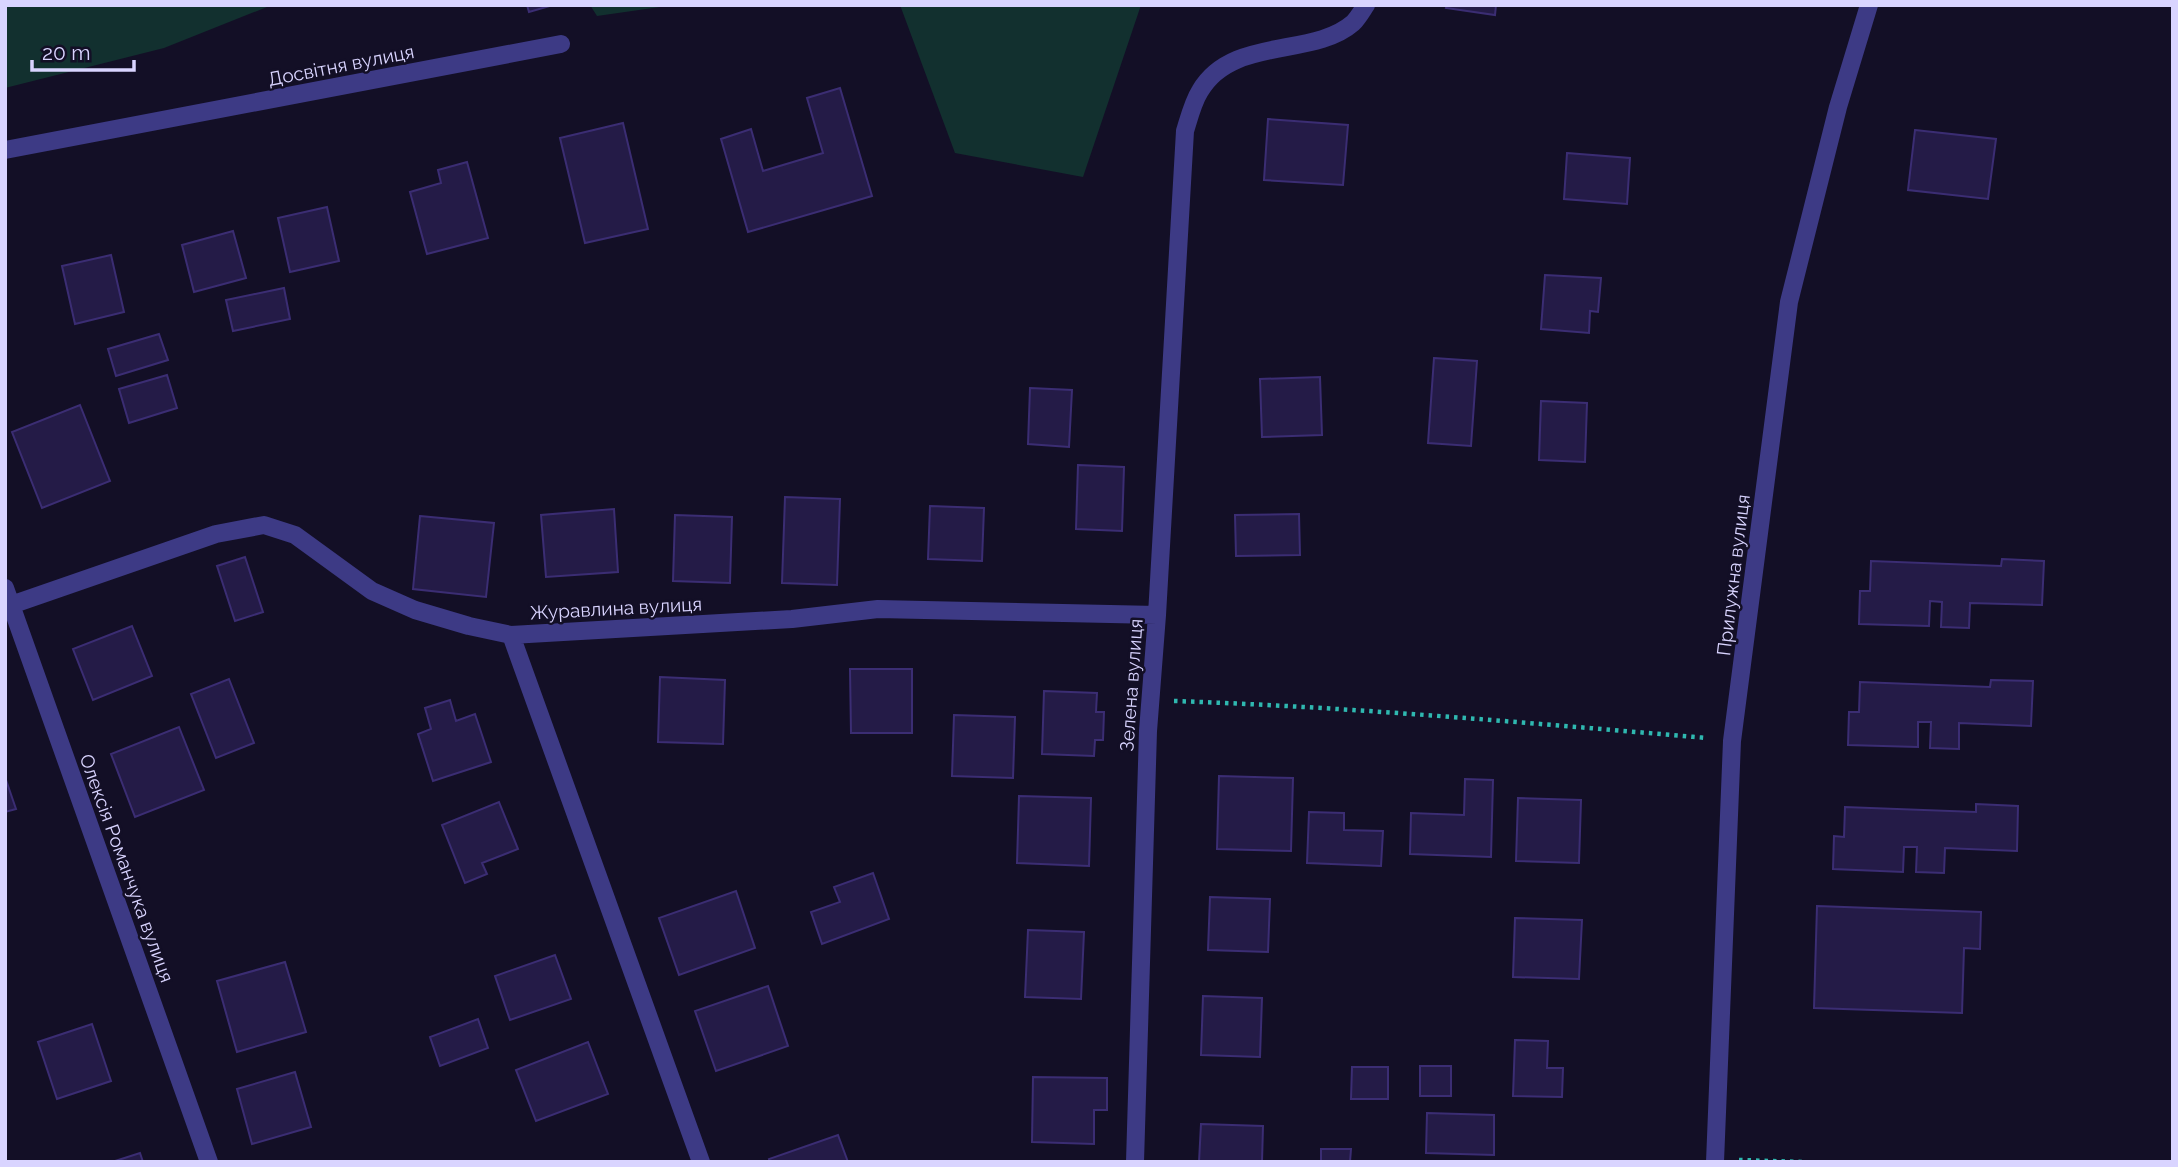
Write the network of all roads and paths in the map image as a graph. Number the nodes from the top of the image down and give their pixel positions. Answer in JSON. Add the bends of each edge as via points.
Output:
{"nodes":[{"id":1,"x":1366,"y":5,"type":"edge"},
{"id":2,"x":1869,"y":5,"type":"edge"},
{"id":3,"x":561,"y":44,"type":"dead end"},
{"id":4,"x":5,"y":150,"type":"edge"},
{"id":5,"x":8,"y":596,"type":"edge"},
{"id":6,"x":1157,"y":615,"type":"junction"},
{"id":7,"x":511,"y":635,"type":"junction"},
{"id":8,"x":1150,"y":700,"type":"junction"},
{"id":9,"x":1732,"y":741,"type":"junction"},
{"id":10,"x":1715,"y":1160,"type":"edge"},
{"id":11,"x":209,"y":1162,"type":"edge"},
{"id":12,"x":701,"y":1162,"type":"edge"},
{"id":13,"x":1135,"y":1162,"type":"edge"},
{"id":14,"x":1804,"y":1162,"type":"edge"}],
"edges":[{"from":1,"to":6,"type":"street","name":"Зелена вулиця","via":[[1353,23],[1333,34],[1239,58],[1217,71],[1200,91],[1185,131]]},
{"from":2,"to":9,"type":"street","name":"Прилужна вулиця","via":[[1789,302]]},
{"from":3,"to":4,"type":"street","name":"Досвітня вулиця"},
{"from":5,"to":7,"type":"street","via":[[216,534],[264,525],[295,535],[372,591],[415,610]]},
{"from":5,"to":11,"type":"street","name":"Олексія Романчука вулиця"},
{"from":6,"to":7,"type":"street","name":"Журавлина вулиця","via":[[878,609],[792,619]]},
{"from":6,"to":8,"type":"street","name":"Зелена вулиця"},
{"from":7,"to":12,"type":"street","name":"Журавлина вулиця"},
{"from":8,"to":9,"type":"path","via":[[1436,716]]},
{"from":8,"to":13,"type":"street","name":"Зелена вулиця"},
{"from":9,"to":10,"type":"street","name":"Прилужна вулиця"},
{"from":10,"to":14,"type":"path"}]}
